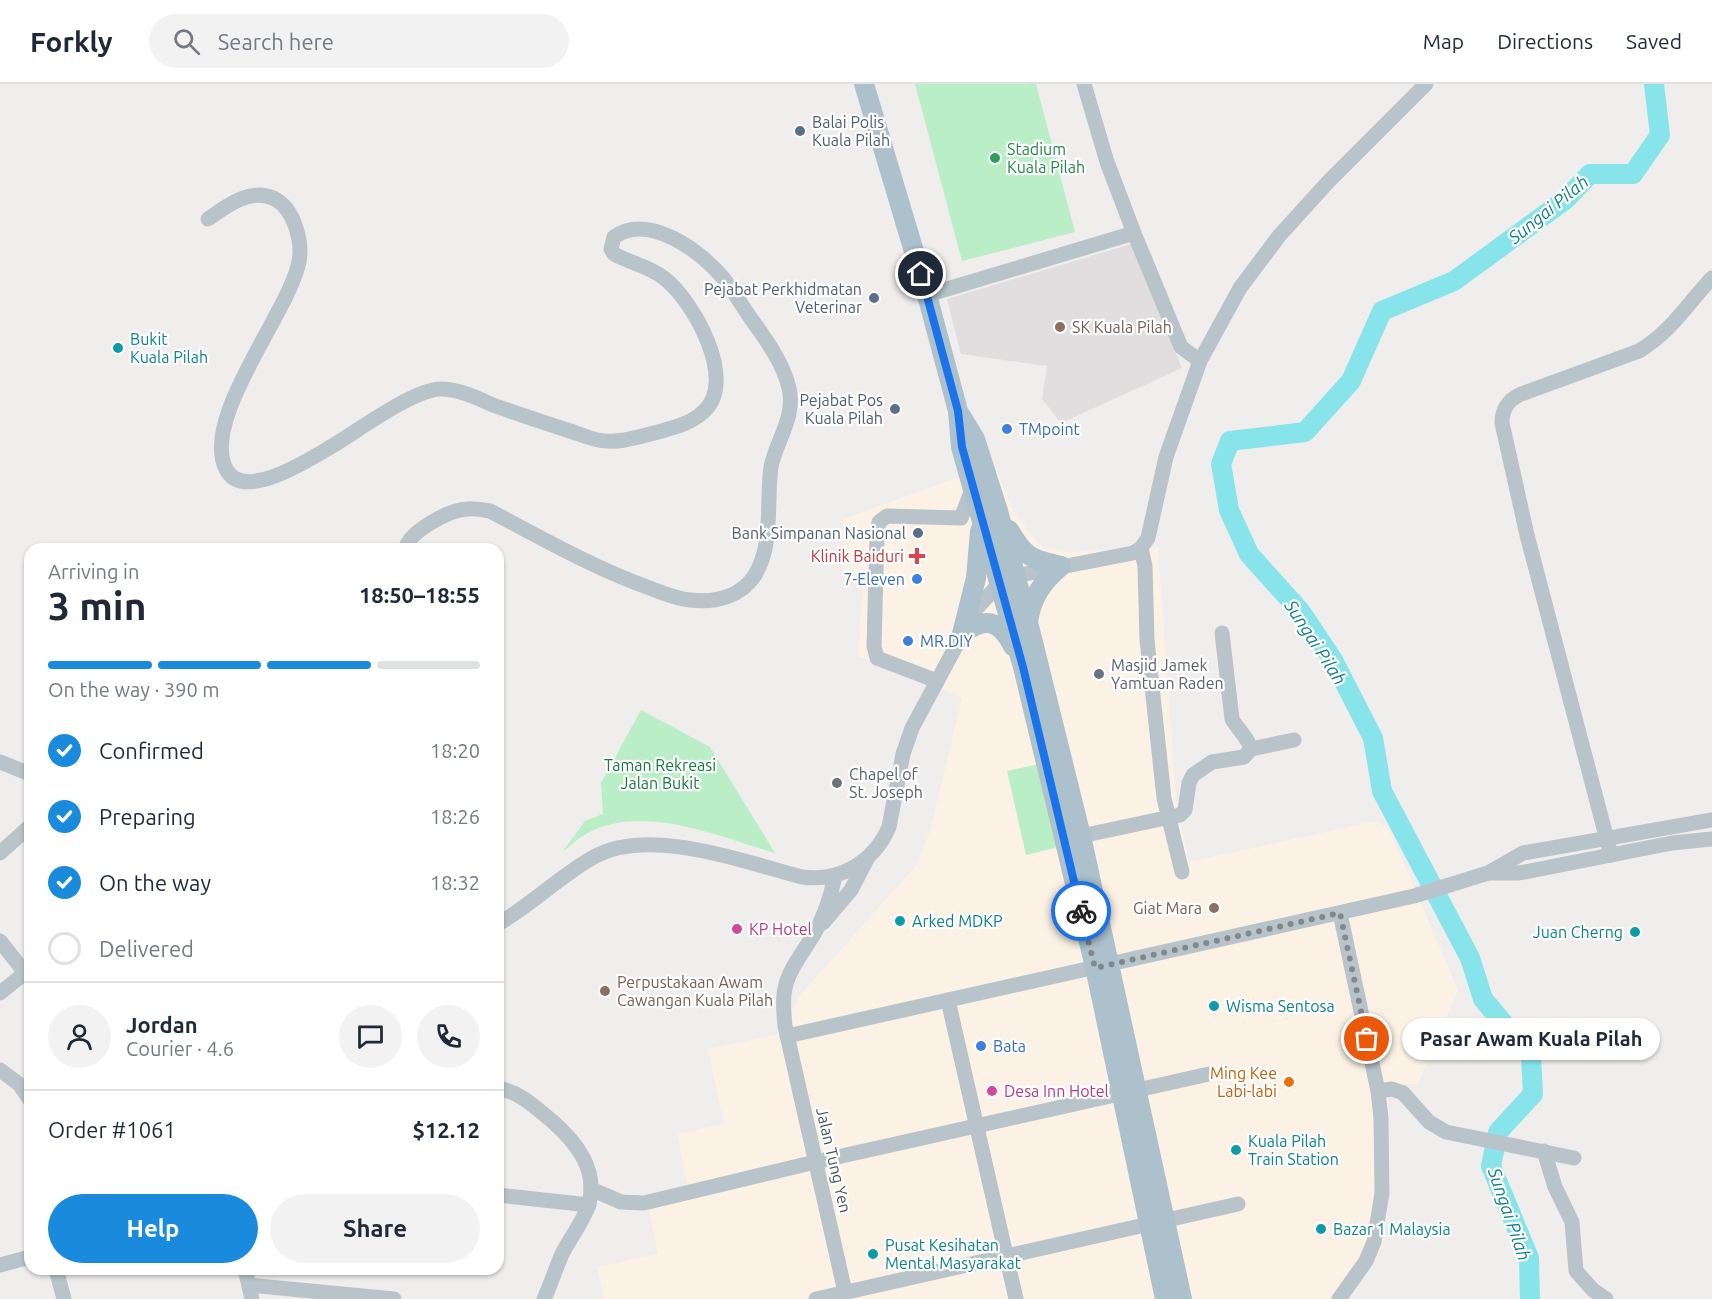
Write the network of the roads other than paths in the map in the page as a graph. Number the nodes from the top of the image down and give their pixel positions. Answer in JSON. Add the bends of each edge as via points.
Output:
{"nodes":[{"id":1,"x":864,"y":84,"type":"edge"},
{"id":2,"x":1084,"y":84,"type":"edge"},
{"id":3,"x":1425,"y":84,"type":"edge"},
{"id":4,"x":208,"y":219,"type":"dead end"},
{"id":5,"x":1134,"y":233,"type":"junction"},
{"id":6,"x":1712,"y":278,"type":"edge"},
{"id":7,"x":927,"y":295,"type":"junction"},
{"id":8,"x":1200,"y":361,"type":"junction"},
{"id":9,"x":958,"y":411,"type":"junction"},
{"id":10,"x":973,"y":487,"type":"junction"},
{"id":11,"x":989,"y":512,"type":"junction"},
{"id":12,"x":409,"y":543,"type":"edge"},
{"id":13,"x":1141,"y":549,"type":"junction"},
{"id":14,"x":1061,"y":566,"type":"junction"},
{"id":15,"x":1007,"y":580,"type":"junction"},
{"id":16,"x":1028,"y":622,"type":"junction"},
{"id":17,"x":1222,"y":633,"type":"dead end"},
{"id":18,"x":962,"y":634,"type":"junction"},
{"id":19,"x":1023,"y":667,"type":"junction"},
{"id":20,"x":937,"y":681,"type":"junction"},
{"id":21,"x":1294,"y":740,"type":"dead end"},
{"id":22,"x":1251,"y":749,"type":"junction"},
{"id":23,"x":0,"y":762,"type":"edge"},
{"id":24,"x":24,"y":772,"type":"edge"},
{"id":25,"x":1169,"y":818,"type":"junction"},
{"id":26,"x":1712,"y":820,"type":"edge"},
{"id":27,"x":24,"y":832,"type":"edge"},
{"id":28,"x":1081,"y":836,"type":"junction"},
{"id":29,"x":1607,"y":838,"type":"junction"},
{"id":30,"x":1712,"y":839,"type":"edge"},
{"id":31,"x":0,"y":853,"type":"edge"},
{"id":32,"x":1611,"y":855,"type":"junction"},
{"id":33,"x":868,"y":857,"type":"junction"},
{"id":34,"x":1182,"y":872,"type":"dead end"},
{"id":35,"x":1488,"y":873,"type":"junction"},
{"id":36,"x":835,"y":876,"type":"junction"},
{"id":37,"x":1340,"y":913,"type":"junction"},
{"id":38,"x":504,"y":920,"type":"edge"},
{"id":39,"x":815,"y":932,"type":"junction"},
{"id":40,"x":0,"y":940,"type":"edge"},
{"id":41,"x":1102,"y":966,"type":"junction"},
{"id":42,"x":24,"y":972,"type":"edge"},
{"id":43,"x":24,"y":978,"type":"edge"},
{"id":44,"x":0,"y":993,"type":"edge"},
{"id":45,"x":948,"y":1000,"type":"junction"},
{"id":46,"x":787,"y":1036,"type":"junction"},
{"id":47,"x":0,"y":1070,"type":"edge"},
{"id":48,"x":1209,"y":1074,"type":"dead end"},
{"id":49,"x":504,"y":1090,"type":"edge"},
{"id":50,"x":24,"y":1091,"type":"edge"},
{"id":51,"x":1378,"y":1091,"type":"junction"},
{"id":52,"x":1129,"y":1092,"type":"junction"},
{"id":53,"x":976,"y":1126,"type":"junction"},
{"id":54,"x":1544,"y":1151,"type":"junction"},
{"id":55,"x":1574,"y":1158,"type":"dead end"},
{"id":56,"x":815,"y":1162,"type":"junction"},
{"id":57,"x":504,"y":1196,"type":"edge"},
{"id":58,"x":590,"y":1197,"type":"junction"},
{"id":59,"x":1238,"y":1204,"type":"dead end"},
{"id":60,"x":1157,"y":1223,"type":"junction"},
{"id":61,"x":1006,"y":1256,"type":"junction"},
{"id":62,"x":24,"y":1259,"type":"edge"},
{"id":63,"x":0,"y":1265,"type":"edge"},
{"id":64,"x":58,"y":1275,"type":"edge"},
{"id":65,"x":247,"y":1275,"type":"edge"},
{"id":66,"x":251,"y":1292,"type":"edge"},
{"id":67,"x":845,"y":1292,"type":"junction"},
{"id":68,"x":64,"y":1299,"type":"edge"},
{"id":69,"x":394,"y":1299,"type":"edge"},
{"id":70,"x":544,"y":1299,"type":"edge"},
{"id":71,"x":816,"y":1299,"type":"edge"},
{"id":72,"x":1016,"y":1299,"type":"edge"},
{"id":73,"x":1165,"y":1299,"type":"edge"},
{"id":74,"x":1182,"y":1299,"type":"edge"},
{"id":75,"x":1340,"y":1299,"type":"edge"},
{"id":76,"x":1606,"y":1299,"type":"edge"}],
"edges":[{"from":1,"to":7,"type":"main road"},
{"from":2,"to":5,"type":"street","via":[[1107,162]]},
{"from":3,"to":8,"type":"street","via":[[1279,236],[1240,288]]},
{"from":4,"to":12,"type":"street","via":[[240,199],[268,196],[287,210],[298,237],[298,265],[287,294],[242,379],[222,431],[222,459],[229,475],[249,483],[296,466],[390,409],[438,389],[462,393],[598,440],[628,440],[703,413],[717,392],[708,345],[689,304],[676,288],[640,264],[614,255],[614,237],[630,230],[662,232],[704,258],[776,356],[791,401],[771,467],[765,551],[754,576],[743,589],[709,601],[676,598],[611,574],[478,509],[465,509],[435,521]]},
{"from":5,"to":7,"type":"street"},
{"from":5,"to":8,"type":"street","via":[[1180,347]]},
{"from":6,"to":29,"type":"street","via":[[1655,342],[1521,394],[1513,398],[1502,416],[1527,535]]},
{"from":7,"to":9,"type":"main road"},
{"from":8,"to":13,"type":"street","via":[[1166,456],[1149,538]]},
{"from":9,"to":10,"type":"main road","via":[[962,447]]},
{"from":9,"to":11,"type":"main road","via":[[975,439]]},
{"from":10,"to":11,"type":"main road"},
{"from":10,"to":20,"type":"street","via":[[962,518],[887,516],[879,522],[874,646],[877,658]]},
{"from":11,"to":14,"type":"main road","via":[[1021,550],[1033,559]]},
{"from":11,"to":15,"type":"main road"},
{"from":11,"to":18,"type":"main road"},
{"from":13,"to":14,"type":"street"},
{"from":13,"to":25,"type":"street","via":[[1147,640]]},
{"from":14,"to":15,"type":"street"},
{"from":14,"to":16,"type":"main road","via":[[1036,592]]},
{"from":15,"to":16,"type":"main road"},
{"from":15,"to":18,"type":"street","via":[[988,593]]},
{"from":15,"to":19,"type":"main road"},
{"from":16,"to":28,"type":"main road"},
{"from":17,"to":22,"type":"street","via":[[1232,719],[1249,740]]},
{"from":18,"to":19,"type":"main road","via":[[980,623],[999,626],[1008,635]]},
{"from":18,"to":20,"type":"street"},
{"from":19,"to":41,"type":"main road"},
{"from":20,"to":33,"type":"street","via":[[907,740],[889,827]]},
{"from":21,"to":22,"type":"street"},
{"from":22,"to":25,"type":"street","via":[[1244,757],[1212,762],[1193,775],[1185,810]]},
{"from":23,"to":24,"type":"street"},
{"from":25,"to":28,"type":"street"},
{"from":25,"to":34,"type":"street"},
{"from":26,"to":29,"type":"street"},
{"from":27,"to":31,"type":"street"},
{"from":28,"to":41,"type":"main road"},
{"from":29,"to":32,"type":"street"},
{"from":29,"to":35,"type":"street","via":[[1523,853]]},
{"from":30,"to":32,"type":"street"},
{"from":32,"to":35,"type":"street","via":[[1519,873]]},
{"from":33,"to":36,"type":"street"},
{"from":33,"to":39,"type":"street","via":[[851,890]]},
{"from":35,"to":37,"type":"street"},
{"from":36,"to":38,"type":"street","via":[[802,877],[704,852],[663,844],[636,844],[591,858]]},
{"from":36,"to":39,"type":"street"},
{"from":37,"to":41,"type":"street"},
{"from":37,"to":51,"type":"street"},
{"from":39,"to":46,"type":"street","name":"Jalan Tung Yen","via":[[785,988]]},
{"from":40,"to":42,"type":"street"},
{"from":41,"to":45,"type":"street"},
{"from":41,"to":52,"type":"main road"},
{"from":43,"to":44,"type":"street"},
{"from":45,"to":46,"type":"street"},
{"from":45,"to":53,"type":"street"},
{"from":46,"to":56,"type":"street","name":"Jalan Tung Yen"},
{"from":47,"to":50,"type":"street"},
{"from":48,"to":52,"type":"street"},
{"from":49,"to":58,"type":"street","via":[[526,1100],[574,1143],[591,1177]]},
{"from":51,"to":54,"type":"street","via":[[1392,1089],[1403,1093],[1429,1122],[1446,1132]]},
{"from":51,"to":75,"type":"street","via":[[1382,1193],[1374,1242],[1366,1262]]},
{"from":52,"to":53,"type":"street"},
{"from":52,"to":60,"type":"main road"},
{"from":53,"to":56,"type":"street"},
{"from":53,"to":61,"type":"street"},
{"from":54,"to":55,"type":"street"},
{"from":54,"to":76,"type":"street","via":[[1572,1222],[1576,1271]]},
{"from":56,"to":58,"type":"street","via":[[644,1203]]},
{"from":56,"to":67,"type":"street","name":"Jalan Tung Yen"},
{"from":57,"to":58,"type":"street"},
{"from":58,"to":70,"type":"street"},
{"from":59,"to":60,"type":"street"},
{"from":60,"to":61,"type":"street"},
{"from":60,"to":73,"type":"main road"},
{"from":60,"to":74,"type":"main road"},
{"from":61,"to":67,"type":"street"},
{"from":61,"to":72,"type":"street"},
{"from":62,"to":63,"type":"street"},
{"from":64,"to":68,"type":"street"},
{"from":65,"to":66,"type":"street"},
{"from":66,"to":69,"type":"street"},
{"from":67,"to":71,"type":"street"}]}
